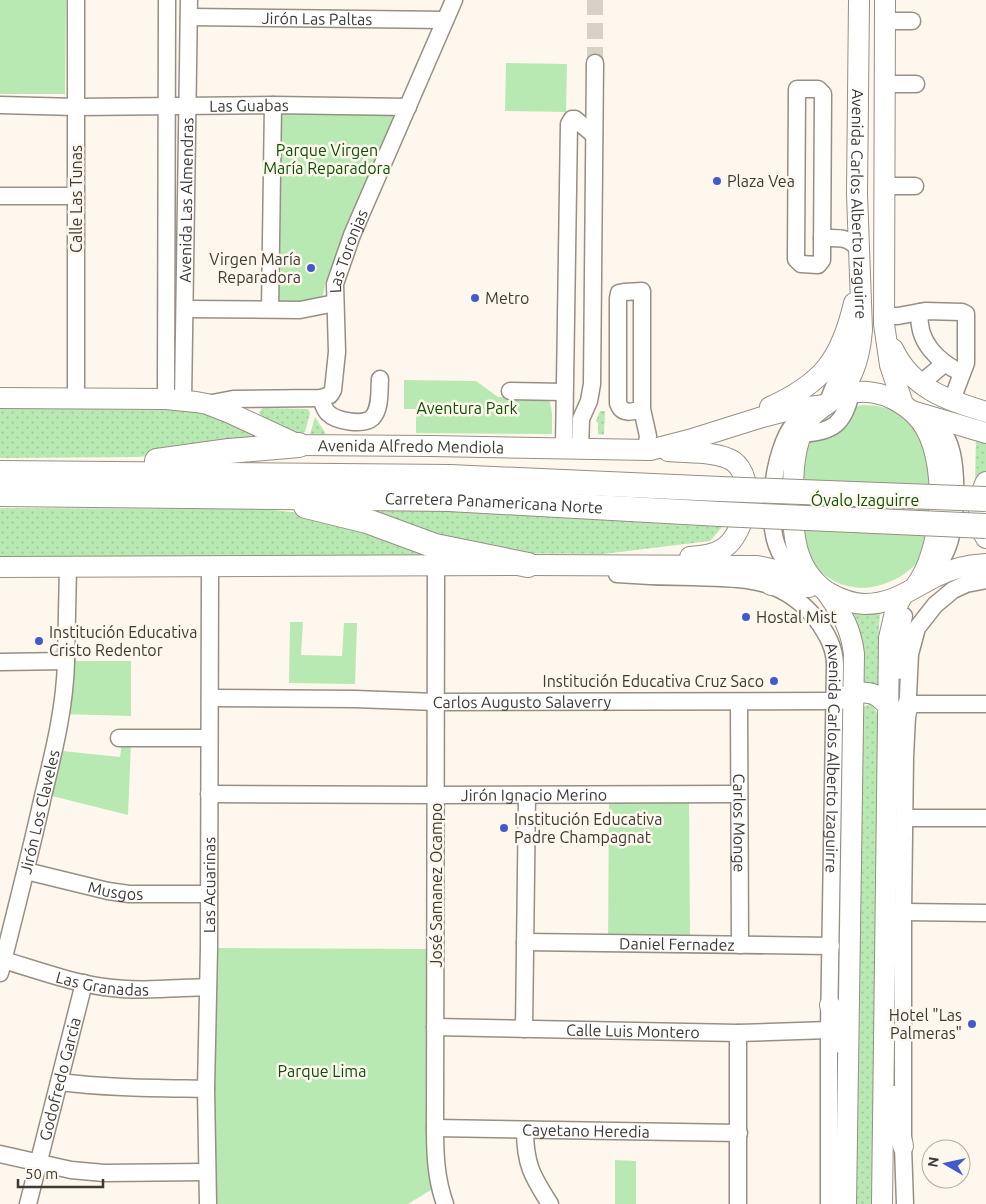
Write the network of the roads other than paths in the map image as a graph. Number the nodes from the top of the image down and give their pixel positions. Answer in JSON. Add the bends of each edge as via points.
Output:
{"nodes":[{"id":1,"x":76,"y":0,"type":"edge"},
{"id":2,"x":167,"y":0,"type":"edge"},
{"id":3,"x":189,"y":0,"type":"edge"},
{"id":4,"x":454,"y":0,"type":"edge"},
{"id":5,"x":859,"y":0,"type":"edge"},
{"id":6,"x":885,"y":0,"type":"edge"},
{"id":7,"x":188,"y":17,"type":"junction"},
{"id":8,"x":446,"y":20,"type":"junction"},
{"id":9,"x":858,"y":21,"type":"junction"},
{"id":10,"x":885,"y":21,"type":"junction"},
{"id":11,"x":912,"y":21,"type":"dead end"},
{"id":12,"x":858,"y":44,"type":"junction"},
{"id":13,"x":885,"y":44,"type":"junction"},
{"id":14,"x":595,"y":64,"type":"tunnel mouth"},
{"id":15,"x":885,"y":84,"type":"junction"},
{"id":16,"x":916,"y":84,"type":"dead end"},
{"id":17,"x":0,"y":105,"type":"edge"},
{"id":18,"x":273,"y":105,"type":"junction"},
{"id":19,"x":186,"y":106,"type":"junction"},
{"id":20,"x":76,"y":107,"type":"junction"},
{"id":21,"x":167,"y":107,"type":"junction"},
{"id":22,"x":408,"y":107,"type":"junction"},
{"id":23,"x":594,"y":135,"type":"junction"},
{"id":24,"x":884,"y":186,"type":"junction"},
{"id":25,"x":915,"y":186,"type":"dead end"},
{"id":26,"x":0,"y":196,"type":"edge"},
{"id":27,"x":76,"y":196,"type":"junction"},
{"id":28,"x":858,"y":219,"type":"junction"},
{"id":29,"x":822,"y":234,"type":"junction"},
{"id":30,"x":859,"y":259,"type":"junction"},
{"id":31,"x":335,"y":304,"type":"junction"},
{"id":32,"x":185,"y":309,"type":"junction"},
{"id":33,"x":270,"y":309,"type":"junction"},
{"id":34,"x":920,"y":312,"type":"junction"},
{"id":35,"x":884,"y":320,"type":"junction"},
{"id":36,"x":944,"y":364,"type":"junction"},
{"id":37,"x":962,"y":373,"type":"junction"},
{"id":38,"x":380,"y":379,"type":"dead end"},
{"id":39,"x":920,"y":384,"type":"junction"},
{"id":40,"x":510,"y":391,"type":"dead end"},
{"id":41,"x":564,"y":392,"type":"junction"},
{"id":42,"x":0,"y":398,"type":"edge"},
{"id":43,"x":322,"y":398,"type":"junction"},
{"id":44,"x":76,"y":399,"type":"junction"},
{"id":45,"x":174,"y":400,"type":"junction"},
{"id":46,"x":952,"y":400,"type":"junction"},
{"id":47,"x":830,"y":403,"type":"junction"},
{"id":48,"x":207,"y":404,"type":"junction"},
{"id":49,"x":910,"y":410,"type":"junction"},
{"id":50,"x":564,"y":411,"type":"junction"},
{"id":51,"x":636,"y":411,"type":"junction"},
{"id":52,"x":986,"y":412,"type":"edge"},
{"id":53,"x":582,"y":414,"type":"junction"},
{"id":54,"x":721,"y":430,"type":"junction"},
{"id":55,"x":986,"y":433,"type":"edge"},
{"id":56,"x":802,"y":434,"type":"junction"},
{"id":57,"x":299,"y":445,"type":"junction"},
{"id":58,"x":572,"y":448,"type":"junction"},
{"id":59,"x":644,"y":450,"type":"junction"},
{"id":60,"x":0,"y":473,"type":"edge"},
{"id":61,"x":104,"y":474,"type":"junction"},
{"id":62,"x":986,"y":482,"type":"edge"},
{"id":63,"x":0,"y":494,"type":"edge"},
{"id":64,"x":218,"y":495,"type":"junction"},
{"id":65,"x":986,"y":499,"type":"edge"},
{"id":66,"x":986,"y":526,"type":"edge"},
{"id":67,"x":986,"y":538,"type":"edge"},
{"id":68,"x":986,"y":564,"type":"edge"},
{"id":69,"x":528,"y":565,"type":"junction"},
{"id":70,"x":436,"y":566,"type":"junction"},
{"id":71,"x":594,"y":566,"type":"junction"},
{"id":72,"x":0,"y":567,"type":"edge"},
{"id":73,"x":68,"y":567,"type":"junction"},
{"id":74,"x":210,"y":567,"type":"junction"},
{"id":75,"x":986,"y":580,"type":"edge"},
{"id":76,"x":816,"y":582,"type":"junction"},
{"id":77,"x":771,"y":585,"type":"junction"},
{"id":78,"x":913,"y":588,"type":"junction"},
{"id":79,"x":66,"y":661,"type":"junction"},
{"id":80,"x":0,"y":662,"type":"edge"},
{"id":81,"x":854,"y":693,"type":"junction"},
{"id":82,"x":210,"y":698,"type":"junction"},
{"id":83,"x":834,"y":701,"type":"junction"},
{"id":84,"x":436,"y":702,"type":"junction"},
{"id":85,"x":739,"y":702,"type":"junction"},
{"id":86,"x":908,"y":704,"type":"junction"},
{"id":87,"x":986,"y":704,"type":"edge"},
{"id":88,"x":889,"y":709,"type":"junction"},
{"id":89,"x":119,"y":738,"type":"dead end"},
{"id":90,"x":210,"y":738,"type":"junction"},
{"id":91,"x":896,"y":756,"type":"junction"},
{"id":92,"x":210,"y":794,"type":"junction"},
{"id":93,"x":738,"y":794,"type":"junction"},
{"id":94,"x":435,"y":795,"type":"junction"},
{"id":95,"x":527,"y":795,"type":"junction"},
{"id":96,"x":986,"y":818,"type":"edge"},
{"id":97,"x":896,"y":821,"type":"junction"},
{"id":98,"x":26,"y":871,"type":"junction"},
{"id":99,"x":209,"y":894,"type":"junction"},
{"id":100,"x":903,"y":912,"type":"junction"},
{"id":101,"x":986,"y":913,"type":"edge"},
{"id":102,"x":525,"y":942,"type":"junction"},
{"id":103,"x":740,"y":945,"type":"junction"},
{"id":104,"x":831,"y":946,"type":"junction"},
{"id":105,"x":1,"y":964,"type":"edge"},
{"id":106,"x":84,"y":983,"type":"junction"},
{"id":107,"x":208,"y":987,"type":"junction"},
{"id":108,"x":830,"y":1005,"type":"junction"},
{"id":109,"x":435,"y":1027,"type":"junction"},
{"id":110,"x":524,"y":1029,"type":"junction"},
{"id":111,"x":830,"y":1030,"type":"junction"},
{"id":112,"x":738,"y":1033,"type":"junction"},
{"id":113,"x":847,"y":1056,"type":"junction"},
{"id":114,"x":884,"y":1058,"type":"junction"},
{"id":115,"x":59,"y":1082,"type":"junction"},
{"id":116,"x":206,"y":1088,"type":"junction"},
{"id":117,"x":435,"y":1128,"type":"junction"},
{"id":118,"x":525,"y":1130,"type":"junction"},
{"id":119,"x":739,"y":1133,"type":"junction"},
{"id":120,"x":903,"y":1146,"type":"junction"},
{"id":121,"x":0,"y":1154,"type":"edge"},
{"id":122,"x":38,"y":1163,"type":"junction"},
{"id":123,"x":206,"y":1172,"type":"junction"},
{"id":124,"x":28,"y":1204,"type":"edge"},
{"id":125,"x":208,"y":1204,"type":"edge"},
{"id":126,"x":445,"y":1204,"type":"edge"},
{"id":127,"x":550,"y":1204,"type":"edge"},
{"id":128,"x":738,"y":1204,"type":"edge"},
{"id":129,"x":829,"y":1204,"type":"edge"},
{"id":130,"x":846,"y":1204,"type":"edge"},
{"id":131,"x":882,"y":1204,"type":"edge"},
{"id":132,"x":905,"y":1204,"type":"edge"}],
"edges":[{"from":1,"to":20,"type":"street","name":"Calle Las Tunas"},
{"from":2,"to":21,"type":"street","name":"Avenida Las Almendras"},
{"from":3,"to":7,"type":"street","name":"Avenida Las Almendras"},
{"from":4,"to":8,"type":"street","name":"Las Toronjas"},
{"from":5,"to":9,"type":"main road","name":"Avenida Carlos Alberto Izaguirre"},
{"from":6,"to":10,"type":"main road","name":"Avenida Carlos Alberto Izaguirre"},
{"from":7,"to":8,"type":"street","name":"Jirón Las Paltas"},
{"from":7,"to":19,"type":"street","name":"Avenida Las Almendras"},
{"from":8,"to":22,"type":"street","name":"Las Toronjas"},
{"from":9,"to":10,"type":"main road"},
{"from":9,"to":12,"type":"main road","name":"Avenida Carlos Alberto Izaguirre"},
{"from":10,"to":11,"type":"street"},
{"from":10,"to":13,"type":"main road","name":"Avenida Carlos Alberto Izaguirre"},
{"from":12,"to":13,"type":"main road"},
{"from":12,"to":28,"type":"main road","name":"Avenida Carlos Alberto Izaguirre"},
{"from":13,"to":15,"type":"main road","name":"Avenida Carlos Alberto Izaguirre"},
{"from":14,"to":23,"type":"street"},
{"from":15,"to":16,"type":"street"},
{"from":15,"to":24,"type":"main road","name":"Avenida Carlos Alberto Izaguirre"},
{"from":17,"to":20,"type":"street","name":"Las Guabas"},
{"from":18,"to":19,"type":"street","name":"Las Guabas"},
{"from":18,"to":22,"type":"street","name":"Las Guabas"},
{"from":18,"to":33,"type":"street"},
{"from":19,"to":21,"type":"street","name":"Las Guabas"},
{"from":19,"to":32,"type":"street","name":"Avenida Las Almendras"},
{"from":20,"to":21,"type":"street","name":"Las Guabas"},
{"from":20,"to":27,"type":"street","name":"Calle Las Tunas"},
{"from":21,"to":45,"type":"street","name":"Avenida Las Almendras"},
{"from":22,"to":31,"type":"street","name":"Las Toronjas","via":[[352,235],[335,284]]},
{"from":23,"to":41,"type":"street","via":[[576,119],[569,124]]},
{"from":23,"to":53,"type":"street","via":[[592,384],[589,401]]},
{"from":24,"to":25,"type":"street"},
{"from":24,"to":35,"type":"main road","name":"Avenida Carlos Alberto Izaguirre"},
{"from":26,"to":27,"type":"street"},
{"from":27,"to":44,"type":"street","name":"Calle Las Tunas"},
{"from":28,"to":29,"type":"street","via":[[848,229]]},
{"from":28,"to":30,"type":"main road","name":"Avenida Carlos Alberto Izaguirre"},
{"from":29,"to":29,"type":"street","via":[[823,91],[797,89],[798,264],[821,262]]},
{"from":29,"to":30,"type":"street","via":[[848,239],[855,244]]},
{"from":30,"to":47,"type":"main road","name":"Avenida Carlos Alberto Izaguirre","via":[[861,347],[845,386]]},
{"from":30,"to":54,"type":"main road","via":[[848,327],[831,364],[795,394]]},
{"from":31,"to":33,"type":"street","via":[[300,310]]},
{"from":31,"to":43,"type":"street","name":"Las Toronjas","via":[[337,352],[333,390],[330,396]]},
{"from":32,"to":33,"type":"street"},
{"from":32,"to":45,"type":"street","name":"Avenida Las Almendras"},
{"from":34,"to":35,"type":"street"},
{"from":34,"to":36,"type":"street","via":[[919,325],[924,339]]},
{"from":34,"to":37,"type":"street","via":[[966,314],[966,363]]},
{"from":35,"to":39,"type":"main road","via":[[898,360]]},
{"from":35,"to":49,"type":"main road","name":"Avenida Carlos Alberto Izaguirre","via":[[890,365]]},
{"from":36,"to":37,"type":"street"},
{"from":36,"to":39,"type":"street"},
{"from":37,"to":46,"type":"street"},
{"from":38,"to":43,"type":"street","via":[[376,412],[366,421],[334,418],[326,411]]},
{"from":39,"to":46,"type":"main road"},
{"from":40,"to":41,"type":"street"},
{"from":41,"to":50,"type":"street"},
{"from":42,"to":44,"type":"main road","name":"Avenida Alfredo Mendiola"},
{"from":43,"to":48,"type":"street","via":[[234,399]]},
{"from":44,"to":45,"type":"main road","name":"Avenida Alfredo Mendiola"},
{"from":45,"to":48,"type":"main road","name":"Avenida Alfredo Mendiola"},
{"from":46,"to":52,"type":"main road"},
{"from":47,"to":49,"type":"main road","via":[[869,392],[887,396]]},
{"from":47,"to":54,"type":"main road","name":"Avenida Alfredo Mendiola","via":[[793,409]]},
{"from":47,"to":56,"type":"main road","name":"Avenida Carlos Alberto Izaguirre","via":[[806,425]]},
{"from":47,"to":56,"type":"street","via":[[848,408],[841,419],[821,432]]},
{"from":47,"to":76,"type":"street","via":[[795,423],[776,464],[773,491],[772,520],[780,551],[790,563]]},
{"from":48,"to":57,"type":"main road","name":"Avenida Alfredo Mendiola"},
{"from":49,"to":55,"type":"main road"},
{"from":49,"to":78,"type":"main road","name":"Avenida Carlos Alberto Izaguirre","via":[[930,438],[939,486],[938,527],[932,553]]},
{"from":50,"to":53,"type":"street","via":[[573,416]]},
{"from":50,"to":58,"type":"street"},
{"from":51,"to":51,"type":"street","via":[[642,291],[619,293],[618,298],[618,403],[623,410]]},
{"from":51,"to":59,"type":"street","via":[[648,436]]},
{"from":53,"to":58,"type":"street"},
{"from":54,"to":59,"type":"main road","name":"Avenida Alfredo Mendiola"},
{"from":56,"to":76,"type":"main road","name":"Avenida Carlos Alberto Izaguirre","via":[[794,464],[793,520],[796,548]]},
{"from":57,"to":58,"type":"main road","name":"Avenida Alfredo Mendiola"},
{"from":57,"to":61,"type":"highway","via":[[147,462]]},
{"from":58,"to":59,"type":"main road","name":"Avenida Alfredo Mendiola"},
{"from":59,"to":71,"type":"main road","via":[[731,460],[744,475],[746,488],[745,512],[740,526],[724,548],[713,553]]},
{"from":60,"to":61,"type":"highway","name":"Carretera Panamericana Norte"},
{"from":61,"to":65,"type":"highway","name":"Carretera Panamericana Norte","bridge":true,"via":[[450,476]]},
{"from":62,"to":67,"type":"main road","via":[[978,511],[981,530]]},
{"from":63,"to":64,"type":"highway","name":"Carretera Panamericana Norte"},
{"from":64,"to":66,"type":"highway","name":"Carretera Panamericana Norte","bridge":true,"via":[[449,499]]},
{"from":64,"to":69,"type":"highway","via":[[339,513],[435,546]]},
{"from":68,"to":78,"type":"main road","via":[[953,570]]},
{"from":69,"to":70,"type":"main road"},
{"from":69,"to":71,"type":"main road"},
{"from":69,"to":77,"type":"street","name":"Avenida Carlos Alberto Izaguirre","via":[[568,571],[752,580]]},
{"from":70,"to":74,"type":"main road"},
{"from":70,"to":84,"type":"street","name":"José Samanez Ocampo"},
{"from":71,"to":76,"type":"main road","via":[[757,566]]},
{"from":72,"to":73,"type":"main road"},
{"from":73,"to":74,"type":"main road"},
{"from":73,"to":79,"type":"street","name":"Jirón Los Claveles"},
{"from":74,"to":82,"type":"street","name":"Las Acuarinas"},
{"from":75,"to":86,"type":"street","name":"Avenida Carlos Alberto Izaguirre","via":[[953,590],[933,607],[917,628],[908,667]]},
{"from":76,"to":77,"type":"main road"},
{"from":76,"to":78,"type":"main road","via":[[848,602],[862,604],[882,603]]},
{"from":76,"to":81,"type":"main road","name":"Avenida Carlos Alberto Izaguirre","via":[[846,622],[852,639]]},
{"from":77,"to":83,"type":"street","name":"Avenida Carlos Alberto Izaguirre","via":[[790,594],[804,606],[828,637],[835,660]]},
{"from":78,"to":88,"type":"main road","name":"Avenida Carlos Alberto Izaguirre","via":[[896,608],[890,629]]},
{"from":78,"to":91,"type":"street","via":[[900,634]]},
{"from":79,"to":80,"type":"street"},
{"from":79,"to":98,"type":"street","name":"Jirón Los Claveles","via":[[62,709]]},
{"from":81,"to":83,"type":"main road"},
{"from":81,"to":88,"type":"main road","via":[[879,697]]},
{"from":81,"to":113,"type":"main road","name":"Avenida Carlos Alberto Izaguirre"},
{"from":82,"to":84,"type":"street","name":"Carlos Augusto Salaverry"},
{"from":82,"to":90,"type":"street","name":"Las Acuarinas"},
{"from":83,"to":85,"type":"street","name":"Carlos Augusto Salaverry"},
{"from":83,"to":104,"type":"street","name":"Avenida Carlos Alberto Izaguirre"},
{"from":84,"to":85,"type":"street","name":"Carlos Augusto Salaverry"},
{"from":84,"to":94,"type":"street","name":"José Samanez Ocampo"},
{"from":85,"to":93,"type":"street","name":"Carlos Monge"},
{"from":86,"to":87,"type":"street"},
{"from":86,"to":91,"type":"main road"},
{"from":86,"to":97,"type":"street","name":"Avenida Carlos Alberto Izaguirre","via":[[905,758]]},
{"from":88,"to":97,"type":"main road","name":"Avenida Carlos Alberto Izaguirre"},
{"from":89,"to":90,"type":"street"},
{"from":90,"to":92,"type":"street","name":"Las Acuarinas"},
{"from":91,"to":97,"type":"main road"},
{"from":92,"to":94,"type":"street","name":"Jirón Ignacio Merino"},
{"from":92,"to":99,"type":"street","name":"Las Acuarinas"},
{"from":93,"to":95,"type":"street","name":"Jirón Ignacio Merino"},
{"from":93,"to":103,"type":"street","name":"Carlos Monge"},
{"from":94,"to":95,"type":"street","name":"Jirón Ignacio Merino"},
{"from":94,"to":109,"type":"street","name":"José Samanez Ocampo"},
{"from":95,"to":102,"type":"street"},
{"from":96,"to":97,"type":"street"},
{"from":97,"to":100,"type":"street","name":"Avenida Carlos Alberto Izaguirre"},
{"from":97,"to":114,"type":"main road","name":"Avenida Carlos Alberto Izaguirre"},
{"from":98,"to":99,"type":"street","name":"Musgos","via":[[129,894]]},
{"from":98,"to":105,"type":"street","name":"Jirón Los Claveles"},
{"from":99,"to":107,"type":"street","name":"Las Acuarinas"},
{"from":100,"to":101,"type":"street"},
{"from":100,"to":120,"type":"street","name":"Avenida Carlos Alberto Izaguirre"},
{"from":102,"to":103,"type":"street","name":"Daniel Fernadez"},
{"from":102,"to":110,"type":"street"},
{"from":103,"to":104,"type":"street","name":"Daniel Fernadez"},
{"from":104,"to":108,"type":"street","name":"Avenida Carlos Alberto Izaguirre"},
{"from":105,"to":106,"type":"street","name":"Las Granadas"},
{"from":106,"to":107,"type":"street","name":"Las Granadas","via":[[124,989]]},
{"from":106,"to":115,"type":"street","name":"Godofredo Garcia"},
{"from":107,"to":116,"type":"street","name":"Las Acuarinas"},
{"from":108,"to":111,"type":"street","name":"Avenida Carlos Alberto Izaguirre"},
{"from":108,"to":113,"type":"main road"},
{"from":109,"to":110,"type":"street","name":"Calle Luis Montero"},
{"from":109,"to":117,"type":"street","name":"José Samanez Ocampo"},
{"from":110,"to":112,"type":"street","name":"Calle Luis Montero"},
{"from":111,"to":112,"type":"street","name":"Calle Luis Montero"},
{"from":111,"to":129,"type":"street","name":"Avenida Carlos Alberto Izaguirre"},
{"from":112,"to":119,"type":"street"},
{"from":113,"to":130,"type":"main road","name":"Avenida Carlos Alberto Izaguirre"},
{"from":114,"to":120,"type":"main road","via":[[891,1073]]},
{"from":114,"to":131,"type":"main road","name":"Avenida Carlos Alberto Izaguirre"},
{"from":115,"to":116,"type":"street","via":[[96,1087]]},
{"from":115,"to":122,"type":"street","name":"Godofredo Garcia"},
{"from":116,"to":123,"type":"street","name":"Las Acuarinas"},
{"from":117,"to":118,"type":"street","name":"Cayetano Heredia"},
{"from":117,"to":126,"type":"street","name":"José Samanez Ocampo","via":[[436,1162]]},
{"from":118,"to":119,"type":"street","name":"Cayetano Heredia"},
{"from":118,"to":127,"type":"street","via":[[529,1166]]},
{"from":119,"to":128,"type":"street"},
{"from":120,"to":132,"type":"street","name":"Avenida Carlos Alberto Izaguirre"},
{"from":121,"to":122,"type":"street"},
{"from":122,"to":123,"type":"street","via":[[104,1173]]},
{"from":122,"to":124,"type":"street","name":"Godofredo Garcia"},
{"from":123,"to":125,"type":"street","name":"Las Acuarinas"}]}
